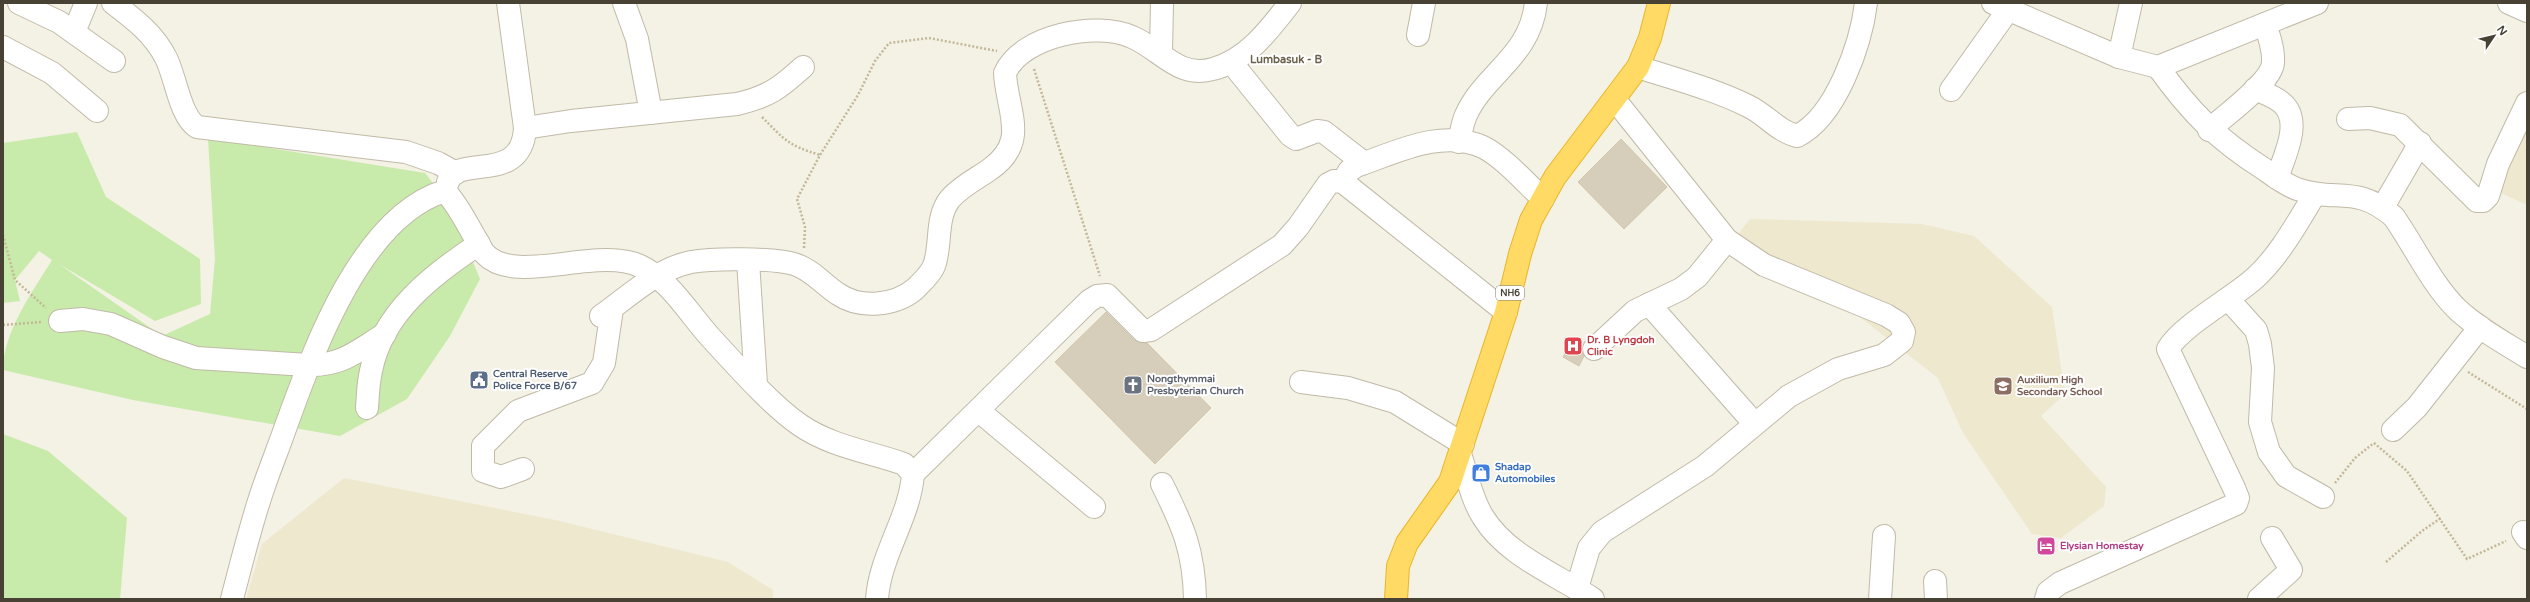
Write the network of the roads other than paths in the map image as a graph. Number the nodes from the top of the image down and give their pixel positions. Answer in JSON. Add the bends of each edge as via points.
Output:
{"nodes":[{"id":1,"x":19,"y":3,"type":"edge"},
{"id":2,"x":86,"y":3,"type":"edge"},
{"id":3,"x":113,"y":3,"type":"edge"},
{"id":4,"x":508,"y":3,"type":"edge"},
{"id":5,"x":624,"y":3,"type":"edge"},
{"id":6,"x":1162,"y":3,"type":"edge"},
{"id":7,"x":1290,"y":3,"type":"edge"},
{"id":8,"x":1424,"y":3,"type":"edge"},
{"id":9,"x":1536,"y":3,"type":"edge"},
{"id":10,"x":1659,"y":3,"type":"edge"},
{"id":11,"x":1866,"y":3,"type":"edge"},
{"id":12,"x":2131,"y":3,"type":"edge"},
{"id":13,"x":2316,"y":3,"type":"edge"},
{"id":14,"x":2509,"y":3,"type":"edge"},
{"id":15,"x":2001,"y":7,"type":"edge"},
{"id":16,"x":2527,"y":10,"type":"edge"},
{"id":17,"x":2265,"y":24,"type":"junction"},
{"id":18,"x":74,"y":32,"type":"junction"},
{"id":19,"x":1418,"y":35,"type":"dead end"},
{"id":20,"x":3,"y":47,"type":"edge"},
{"id":21,"x":1161,"y":53,"type":"junction"},
{"id":22,"x":2119,"y":57,"type":"junction"},
{"id":23,"x":114,"y":61,"type":"dead end"},
{"id":24,"x":1231,"y":62,"type":"junction"},
{"id":25,"x":803,"y":67,"type":"dead end"},
{"id":26,"x":1638,"y":67,"type":"junction"},
{"id":27,"x":2158,"y":67,"type":"junction"},
{"id":28,"x":2255,"y":89,"type":"junction"},
{"id":29,"x":1951,"y":90,"type":"dead end"},
{"id":30,"x":1615,"y":100,"type":"junction"},
{"id":31,"x":2527,"y":103,"type":"edge"},
{"id":32,"x":96,"y":112,"type":"dead end"},
{"id":33,"x":651,"y":113,"type":"junction"},
{"id":34,"x":2348,"y":119,"type":"dead end"},
{"id":35,"x":525,"y":128,"type":"junction"},
{"id":36,"x":2209,"y":130,"type":"junction"},
{"id":37,"x":1459,"y":142,"type":"junction"},
{"id":38,"x":2420,"y":143,"type":"junction"},
{"id":39,"x":1364,"y":163,"type":"junction"},
{"id":40,"x":456,"y":173,"type":"junction"},
{"id":41,"x":2277,"y":178,"type":"junction"},
{"id":42,"x":1343,"y":182,"type":"junction"},
{"id":43,"x":445,"y":191,"type":"junction"},
{"id":44,"x":2315,"y":194,"type":"junction"},
{"id":45,"x":1543,"y":199,"type":"junction"},
{"id":46,"x":2383,"y":207,"type":"junction"},
{"id":47,"x":1727,"y":240,"type":"junction"},
{"id":48,"x":479,"y":244,"type":"junction"},
{"id":49,"x":748,"y":261,"type":"junction"},
{"id":50,"x":658,"y":276,"type":"junction"},
{"id":51,"x":2228,"y":299,"type":"junction"},
{"id":52,"x":1649,"y":304,"type":"junction"},
{"id":53,"x":1506,"y":312,"type":"junction"},
{"id":54,"x":60,"y":321,"type":"road end"},
{"id":55,"x":2480,"y":327,"type":"junction"},
{"id":56,"x":385,"y":334,"type":"junction"},
{"id":57,"x":1594,"y":349,"type":"dead end"},
{"id":58,"x":2527,"y":357,"type":"edge"},
{"id":59,"x":308,"y":365,"type":"junction"},
{"id":60,"x":1301,"y":382,"type":"dead end"},
{"id":61,"x":756,"y":384,"type":"junction"},
{"id":62,"x":368,"y":408,"type":"dead end"},
{"id":63,"x":979,"y":411,"type":"junction"},
{"id":64,"x":1754,"y":423,"type":"junction"},
{"id":65,"x":2393,"y":430,"type":"road end"},
{"id":66,"x":1461,"y":449,"type":"junction"},
{"id":67,"x":523,"y":469,"type":"dead end"},
{"id":68,"x":913,"y":474,"type":"junction"},
{"id":69,"x":1162,"y":484,"type":"dead end"},
{"id":70,"x":2324,"y":497,"type":"road end"},
{"id":71,"x":1094,"y":507,"type":"dead end"},
{"id":72,"x":1884,"y":536,"type":"dead end"},
{"id":73,"x":2272,"y":538,"type":"dead end"},
{"id":74,"x":1585,"y":594,"type":"edge"},
{"id":75,"x":232,"y":599,"type":"edge"},
{"id":76,"x":877,"y":599,"type":"edge"},
{"id":77,"x":1194,"y":599,"type":"edge"},
{"id":78,"x":1396,"y":599,"type":"edge"},
{"id":79,"x":1880,"y":599,"type":"edge"},
{"id":80,"x":2046,"y":599,"type":"edge"},
{"id":81,"x":2259,"y":599,"type":"edge"}],
"edges":[{"from":1,"to":18,"type":"street"},
{"from":2,"to":18,"type":"street"},
{"from":3,"to":40,"type":"street","via":[[138,22],[162,52],[179,92],[184,114],[197,127],[406,152],[438,163]]},
{"from":4,"to":35,"type":"street"},
{"from":5,"to":33,"type":"street","via":[[639,46]]},
{"from":6,"to":21,"type":"street"},
{"from":7,"to":24,"type":"street","via":[[1261,38]]},
{"from":8,"to":19,"type":"street"},
{"from":9,"to":37,"type":"street","via":[[1522,44],[1472,105],[1462,126]]},
{"from":10,"to":26,"type":"highway","name":"NH6","number":"NH6","via":[[1650,38]]},
{"from":11,"to":26,"type":"street","via":[[1856,50],[1847,72],[1820,119],[1809,130],[1797,136],[1784,133],[1750,106],[1732,98]]},
{"from":12,"to":22,"type":"street"},
{"from":13,"to":17,"type":"street"},
{"from":14,"to":16,"type":"street"},
{"from":15,"to":22,"type":"street"},
{"from":15,"to":29,"type":"street"},
{"from":17,"to":27,"type":"street"},
{"from":17,"to":28,"type":"street","via":[[2273,51],[2273,65]]},
{"from":18,"to":23,"type":"street"},
{"from":20,"to":32,"type":"street","via":[[52,73]]},
{"from":21,"to":24,"type":"street","via":[[1178,68],[1196,71],[1212,70]]},
{"from":21,"to":49,"type":"street","via":[[1132,37],[1111,31],[1092,30],[1041,40],[1013,59],[1005,73],[1013,120],[1011,148],[991,169],[950,199],[942,217],[934,267],[913,290],[896,300],[878,304],[857,302],[839,295],[804,268],[783,262]]},
{"from":22,"to":27,"type":"street","via":[[2142,65]]},
{"from":24,"to":39,"type":"street","via":[[1290,135],[1296,139],[1317,131],[1324,132]]},
{"from":25,"to":33,"type":"street","via":[[778,90],[760,99],[737,104]]},
{"from":26,"to":30,"type":"highway","name":"NH6","number":"NH6"},
{"from":27,"to":36,"type":"street","via":[[2183,103]]},
{"from":28,"to":36,"type":"street"},
{"from":28,"to":41,"type":"street","via":[[2282,103],[2288,109],[2291,119],[2291,135]]},
{"from":30,"to":45,"type":"highway","name":"NH6","number":"NH6","via":[[1560,171]]},
{"from":30,"to":47,"type":"street"},
{"from":31,"to":38,"type":"street","via":[[2498,164],[2488,196],[2483,201],[2477,201]]},
{"from":33,"to":35,"type":"street"},
{"from":34,"to":38,"type":"street","via":[[2387,121],[2400,125]]},
{"from":35,"to":40,"type":"street","via":[[524,141],[519,152],[509,161]]},
{"from":36,"to":41,"type":"street","via":[[2239,154]]},
{"from":37,"to":39,"type":"street","via":[[1422,143]]},
{"from":37,"to":45,"type":"street","via":[[1483,147]]},
{"from":38,"to":46,"type":"street"},
{"from":39,"to":42,"type":"street","via":[[1349,171]]},
{"from":40,"to":43,"type":"street","via":[[449,178]]},
{"from":41,"to":44,"type":"street","via":[[2296,189]]},
{"from":42,"to":53,"type":"street"},
{"from":42,"to":63,"type":"street","via":[[1328,184],[1282,245],[1151,330],[1143,331],[1107,295],[1097,296],[1089,301]]},
{"from":43,"to":48,"type":"street","via":[[455,202]]},
{"from":43,"to":59,"type":"street","via":[[428,196],[410,208],[369,253],[342,293]]},
{"from":44,"to":46,"type":"street","via":[[2367,198]]},
{"from":44,"to":51,"type":"street","via":[[2272,261]]},
{"from":45,"to":53,"type":"highway","name":"NH6","number":"NH6","via":[[1531,220]]},
{"from":46,"to":55,"type":"street","via":[[2398,223],[2446,297]]},
{"from":47,"to":52,"type":"street","via":[[1697,277],[1681,289]]},
{"from":47,"to":64,"type":"street","via":[[1764,265],[1886,315],[1899,323],[1904,332],[1902,342],[1884,355],[1838,368],[1815,380]]},
{"from":48,"to":50,"type":"street","via":[[485,254],[500,265],[515,268],[602,259],[634,264]]},
{"from":48,"to":56,"type":"street","via":[[428,280],[403,308]]},
{"from":49,"to":50,"type":"street","via":[[692,262],[677,266]]},
{"from":49,"to":61,"type":"street"},
{"from":50,"to":61,"type":"street"},
{"from":50,"to":67,"type":"street","via":[[607,313],[604,363],[592,383],[518,411],[483,446],[483,471],[501,477]]},
{"from":51,"to":70,"type":"street","via":[[2256,330],[2260,344],[2263,368],[2260,422],[2269,452],[2286,476]]},
{"from":51,"to":80,"type":"street","via":[[2180,335],[2168,349],[2234,488],[2238,498],[2236,504],[2060,583],[2048,592]]},
{"from":52,"to":57,"type":"street","via":[[1622,320]]},
{"from":52,"to":64,"type":"street"},
{"from":53,"to":66,"type":"highway","name":"NH6","number":"NH6"},
{"from":54,"to":59,"type":"street","via":[[84,319],[111,324],[163,347],[196,358]]},
{"from":55,"to":58,"type":"street"},
{"from":55,"to":65,"type":"street","via":[[2417,407]]},
{"from":56,"to":59,"type":"street","via":[[342,361]]},
{"from":56,"to":62,"type":"street","via":[[371,371]]},
{"from":59,"to":75,"type":"street","via":[[260,499]]},
{"from":60,"to":66,"type":"street","via":[[1348,388],[1395,402]]},
{"from":61,"to":68,"type":"street","via":[[800,426],[824,438],[904,464]]},
{"from":63,"to":68,"type":"street"},
{"from":63,"to":71,"type":"street"},
{"from":64,"to":74,"type":"street","via":[[1690,477],[1595,539],[1589,548]]},
{"from":66,"to":74,"type":"street","via":[[1475,501],[1495,532],[1512,549]]},
{"from":66,"to":78,"type":"highway","name":"NH6","number":"NH6","via":[[1450,482],[1407,543],[1398,566]]},
{"from":68,"to":76,"type":"street","via":[[912,489],[886,559],[878,585]]},
{"from":69,"to":77,"type":"street","via":[[1181,522],[1192,554]]},
{"from":72,"to":79,"type":"street"},
{"from":73,"to":81,"type":"street","via":[[2291,570]]}]}
